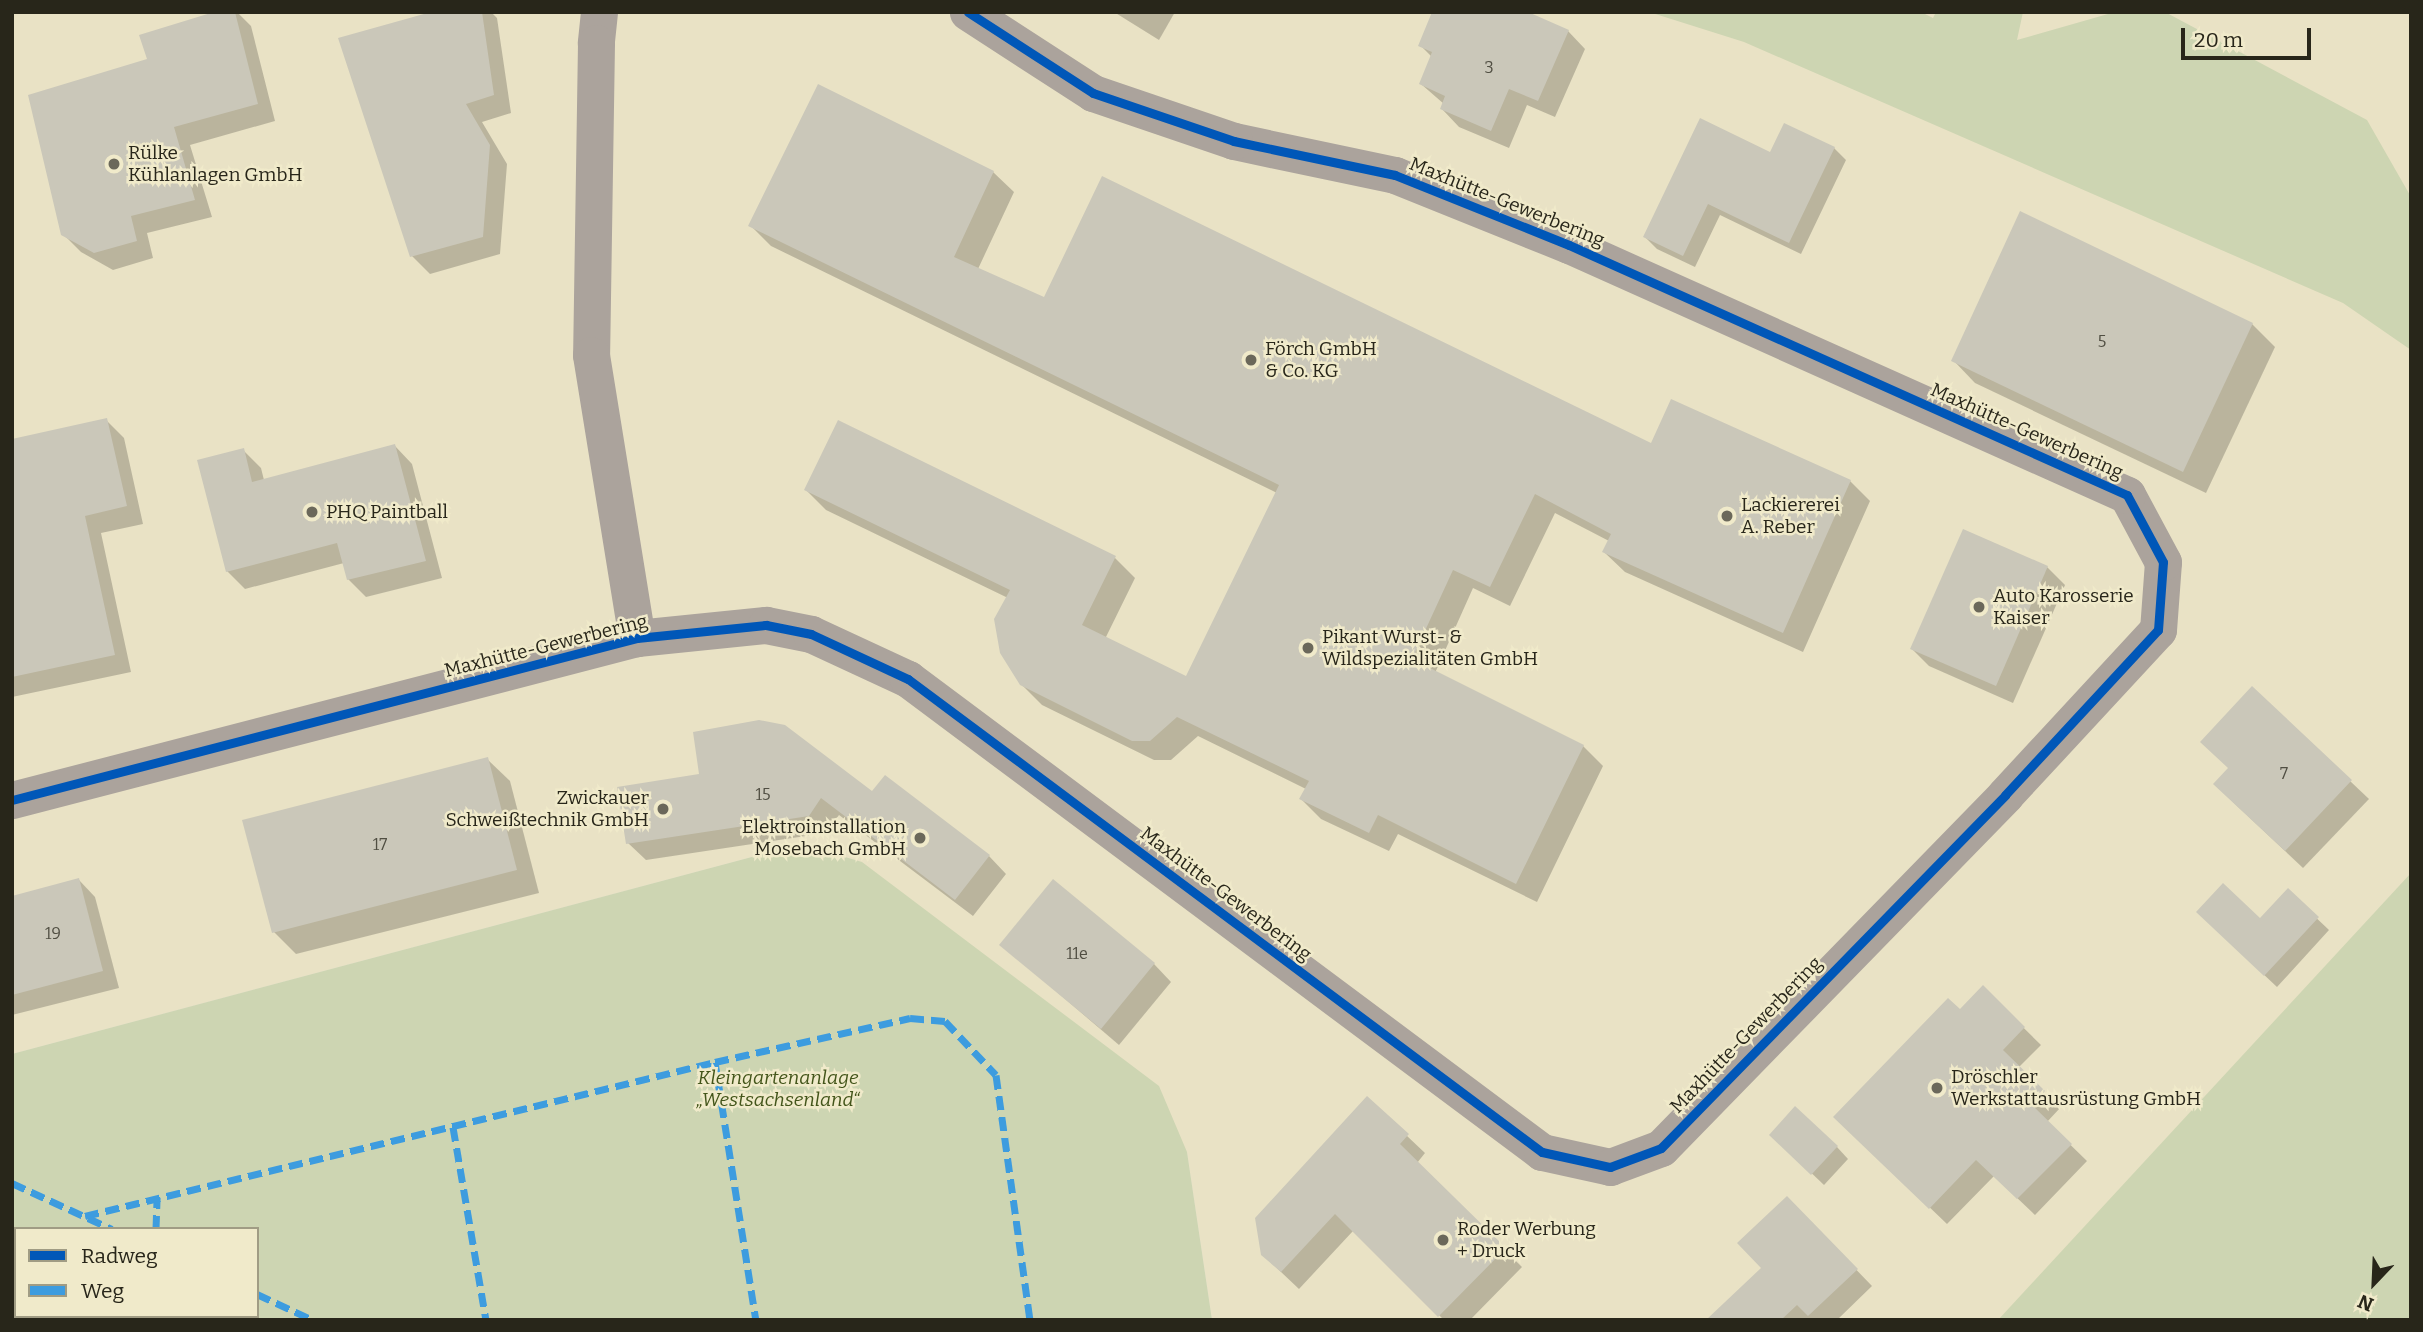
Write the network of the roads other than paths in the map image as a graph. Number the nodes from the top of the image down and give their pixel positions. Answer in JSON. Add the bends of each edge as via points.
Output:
{"nodes":[{"id":1,"x":600,"y":12,"type":"edge"},
{"id":2,"x":968,"y":12,"type":"edge"},
{"id":3,"x":637,"y":638,"type":"junction"},
{"id":4,"x":12,"y":800,"type":"edge"}],
"edges":[{"from":1,"to":3,"type":"street","name":"Maxhütte-Gewerbering","via":[[591,355]]},
{"from":2,"to":3,"type":"street","name":"Maxhütte-Gewerbering","via":[[1093,93],[1234,141],[1395,175],[1569,245],[2127,495],[2163,562],[2158,630],[2006,795],[1661,1148],[1610,1167],[1542,1152],[908,679],[811,634],[766,625]]},
{"from":3,"to":4,"type":"street","name":"Maxhütte-Gewerbering"}]}
